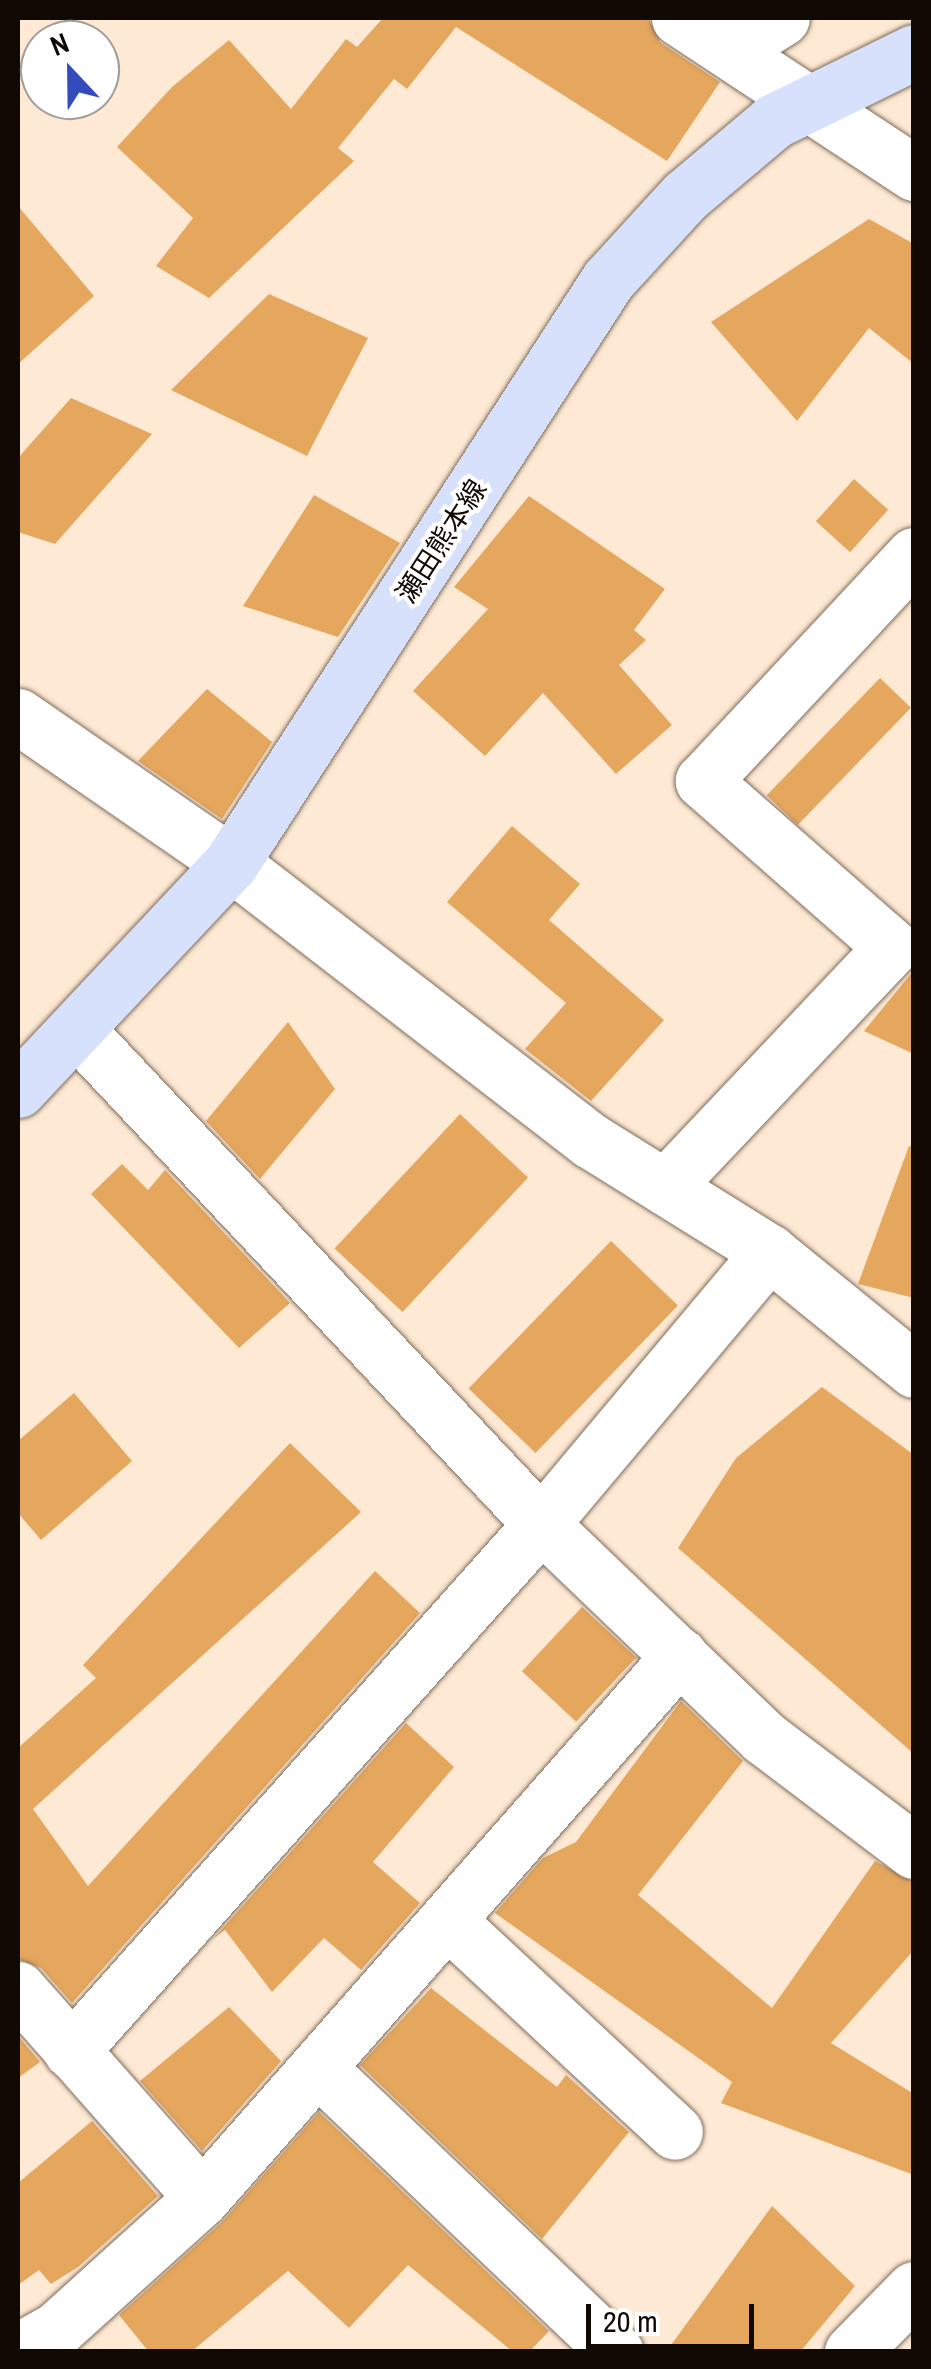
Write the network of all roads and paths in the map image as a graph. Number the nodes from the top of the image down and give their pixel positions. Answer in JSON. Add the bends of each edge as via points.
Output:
{"nodes":[{"id":1,"x":679,"y":18,"type":"edge"},
{"id":2,"x":782,"y":18,"type":"edge"},
{"id":3,"x":730,"y":50,"type":"junction"},
{"id":4,"x":914,"y":52,"type":"edge"},
{"id":5,"x":812,"y":101,"type":"junction"},
{"id":6,"x":914,"y":173,"type":"edge"},
{"id":7,"x":914,"y":555,"type":"edge"},
{"id":8,"x":18,"y":716,"type":"edge"},
{"id":9,"x":231,"y":863,"type":"junction"},
{"id":10,"x":79,"y":1032,"type":"junction"},
{"id":11,"x":18,"y":1090,"type":"edge"},
{"id":12,"x":665,"y":1187,"type":"junction"},
{"id":13,"x":769,"y":1252,"type":"junction"},
{"id":14,"x":914,"y":1370,"type":"edge"},
{"id":15,"x":541,"y":1524,"type":"junction"},
{"id":16,"x":680,"y":1656,"type":"junction"},
{"id":17,"x":914,"y":1850,"type":"edge"},
{"id":18,"x":447,"y":1920,"type":"junction"},
{"id":19,"x":18,"y":1989,"type":"edge"},
{"id":20,"x":71,"y":2051,"type":"junction"},
{"id":21,"x":321,"y":2071,"type":"junction"},
{"id":22,"x":675,"y":2132,"type":"dead end"},
{"id":23,"x":202,"y":2198,"type":"junction"},
{"id":24,"x":914,"y":2289,"type":"edge"},
{"id":25,"x":49,"y":2344,"type":"edge"},
{"id":26,"x":616,"y":2352,"type":"edge"},
{"id":27,"x":852,"y":2352,"type":"edge"}],
"edges":[{"from":1,"to":3,"type":"street"},
{"from":2,"to":3,"type":"street"},
{"from":3,"to":5,"type":"street"},
{"from":4,"to":5,"type":"main road","name":"瀬田熊本線"},
{"from":5,"to":6,"type":"street"},
{"from":5,"to":9,"type":"main road","name":"瀬田熊本線","via":[[774,121],[685,196],[608,280]]},
{"from":7,"to":12,"type":"street","via":[[703,781],[892,947]]},
{"from":8,"to":9,"type":"street"},
{"from":9,"to":10,"type":"main road","name":"瀬田熊本線"},
{"from":9,"to":12,"type":"street","via":[[590,1141]]},
{"from":10,"to":11,"type":"main road","name":"瀬田熊本線"},
{"from":10,"to":15,"type":"street"},
{"from":12,"to":13,"type":"street"},
{"from":13,"to":14,"type":"street"},
{"from":13,"to":15,"type":"street"},
{"from":15,"to":16,"type":"street"},
{"from":15,"to":20,"type":"street"},
{"from":16,"to":17,"type":"street","via":[[763,1737]]},
{"from":16,"to":18,"type":"street"},
{"from":18,"to":21,"type":"street"},
{"from":18,"to":22,"type":"street"},
{"from":19,"to":20,"type":"street"},
{"from":20,"to":23,"type":"street"},
{"from":21,"to":23,"type":"street"},
{"from":21,"to":26,"type":"street"},
{"from":23,"to":25,"type":"street"},
{"from":24,"to":27,"type":"street"}]}
